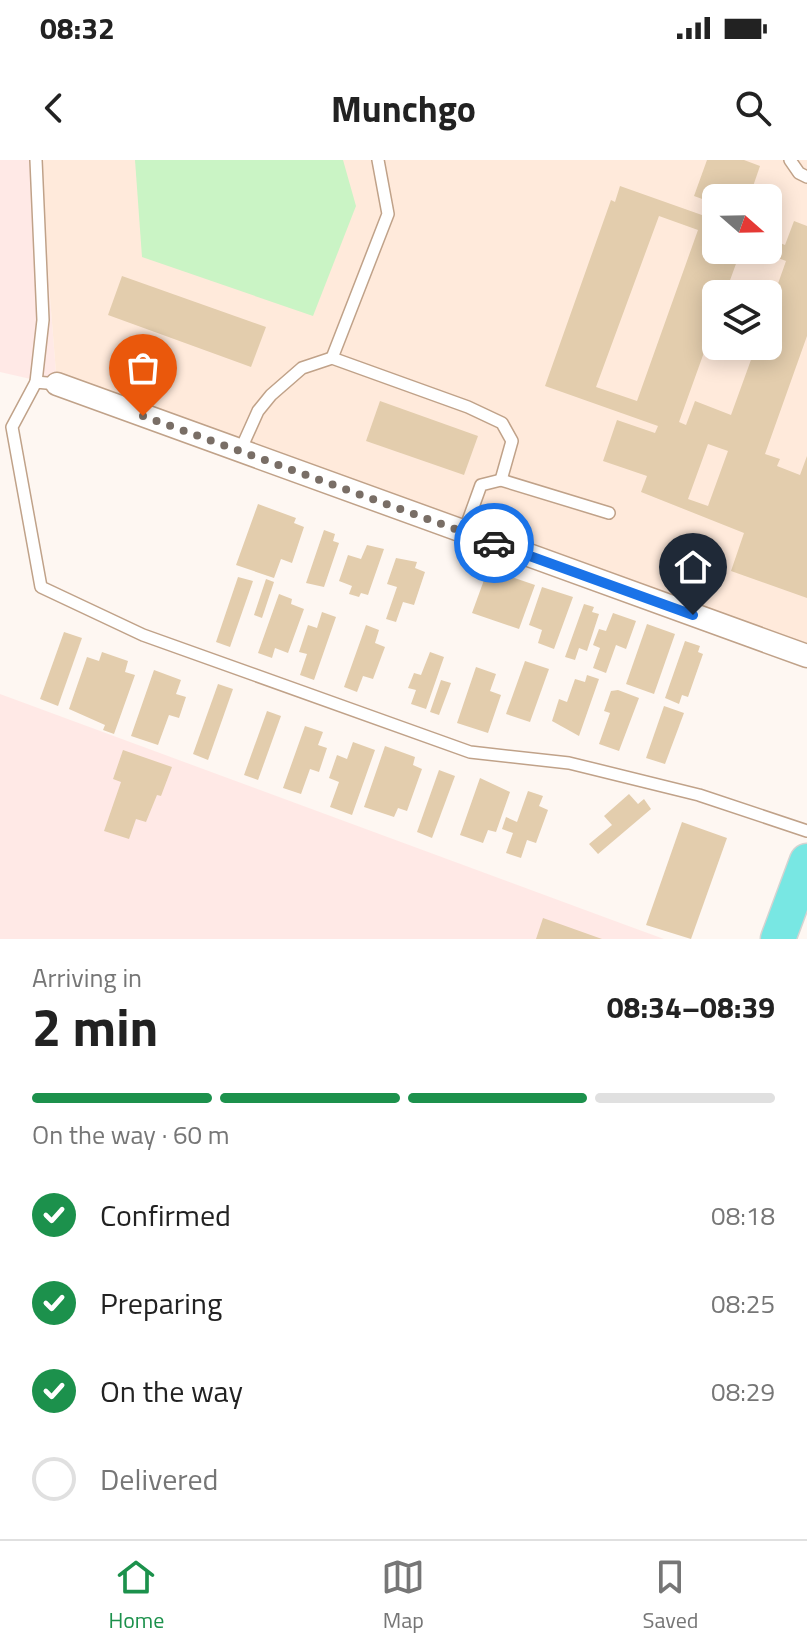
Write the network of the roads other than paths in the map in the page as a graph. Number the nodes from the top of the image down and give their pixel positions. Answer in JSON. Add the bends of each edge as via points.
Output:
{"nodes":[{"id":1,"x":36,"y":160,"type":"edge"},
{"id":2,"x":378,"y":160,"type":"edge"},
{"id":3,"x":790,"y":160,"type":"edge"},
{"id":4,"x":807,"y":177,"type":"edge"},
{"id":5,"x":332,"y":358,"type":"junction"},
{"id":6,"x":47,"y":383,"type":"junction"},
{"id":7,"x":240,"y":451,"type":"junction"},
{"id":8,"x":501,"y":480,"type":"junction"},
{"id":9,"x":609,"y":513,"type":"dead end"},
{"id":10,"x":464,"y":532,"type":"junction"},
{"id":11,"x":807,"y":656,"type":"edge"},
{"id":12,"x":807,"y":831,"type":"edge"},
{"id":13,"x":807,"y":861,"type":"edge"},
{"id":14,"x":778,"y":939,"type":"edge"}],
"edges":[{"from":1,"to":6,"type":"lane"},
{"from":2,"to":5,"type":"lane","via":[[388,214]]},
{"from":3,"to":4,"type":"lane"},
{"from":5,"to":7,"type":"lane","via":[[302,368],[271,395]]},
{"from":5,"to":8,"type":"lane","via":[[502,423],[512,441]]},
{"from":6,"to":7,"type":"street"},
{"from":6,"to":12,"type":"lane","via":[[12,427],[41,587],[143,635],[470,752],[569,763],[699,795]]},
{"from":7,"to":10,"type":"street"},
{"from":8,"to":9,"type":"lane"},
{"from":8,"to":10,"type":"lane","via":[[481,485]]},
{"from":10,"to":11,"type":"street"},
{"from":13,"to":14,"type":"main road"}]}
